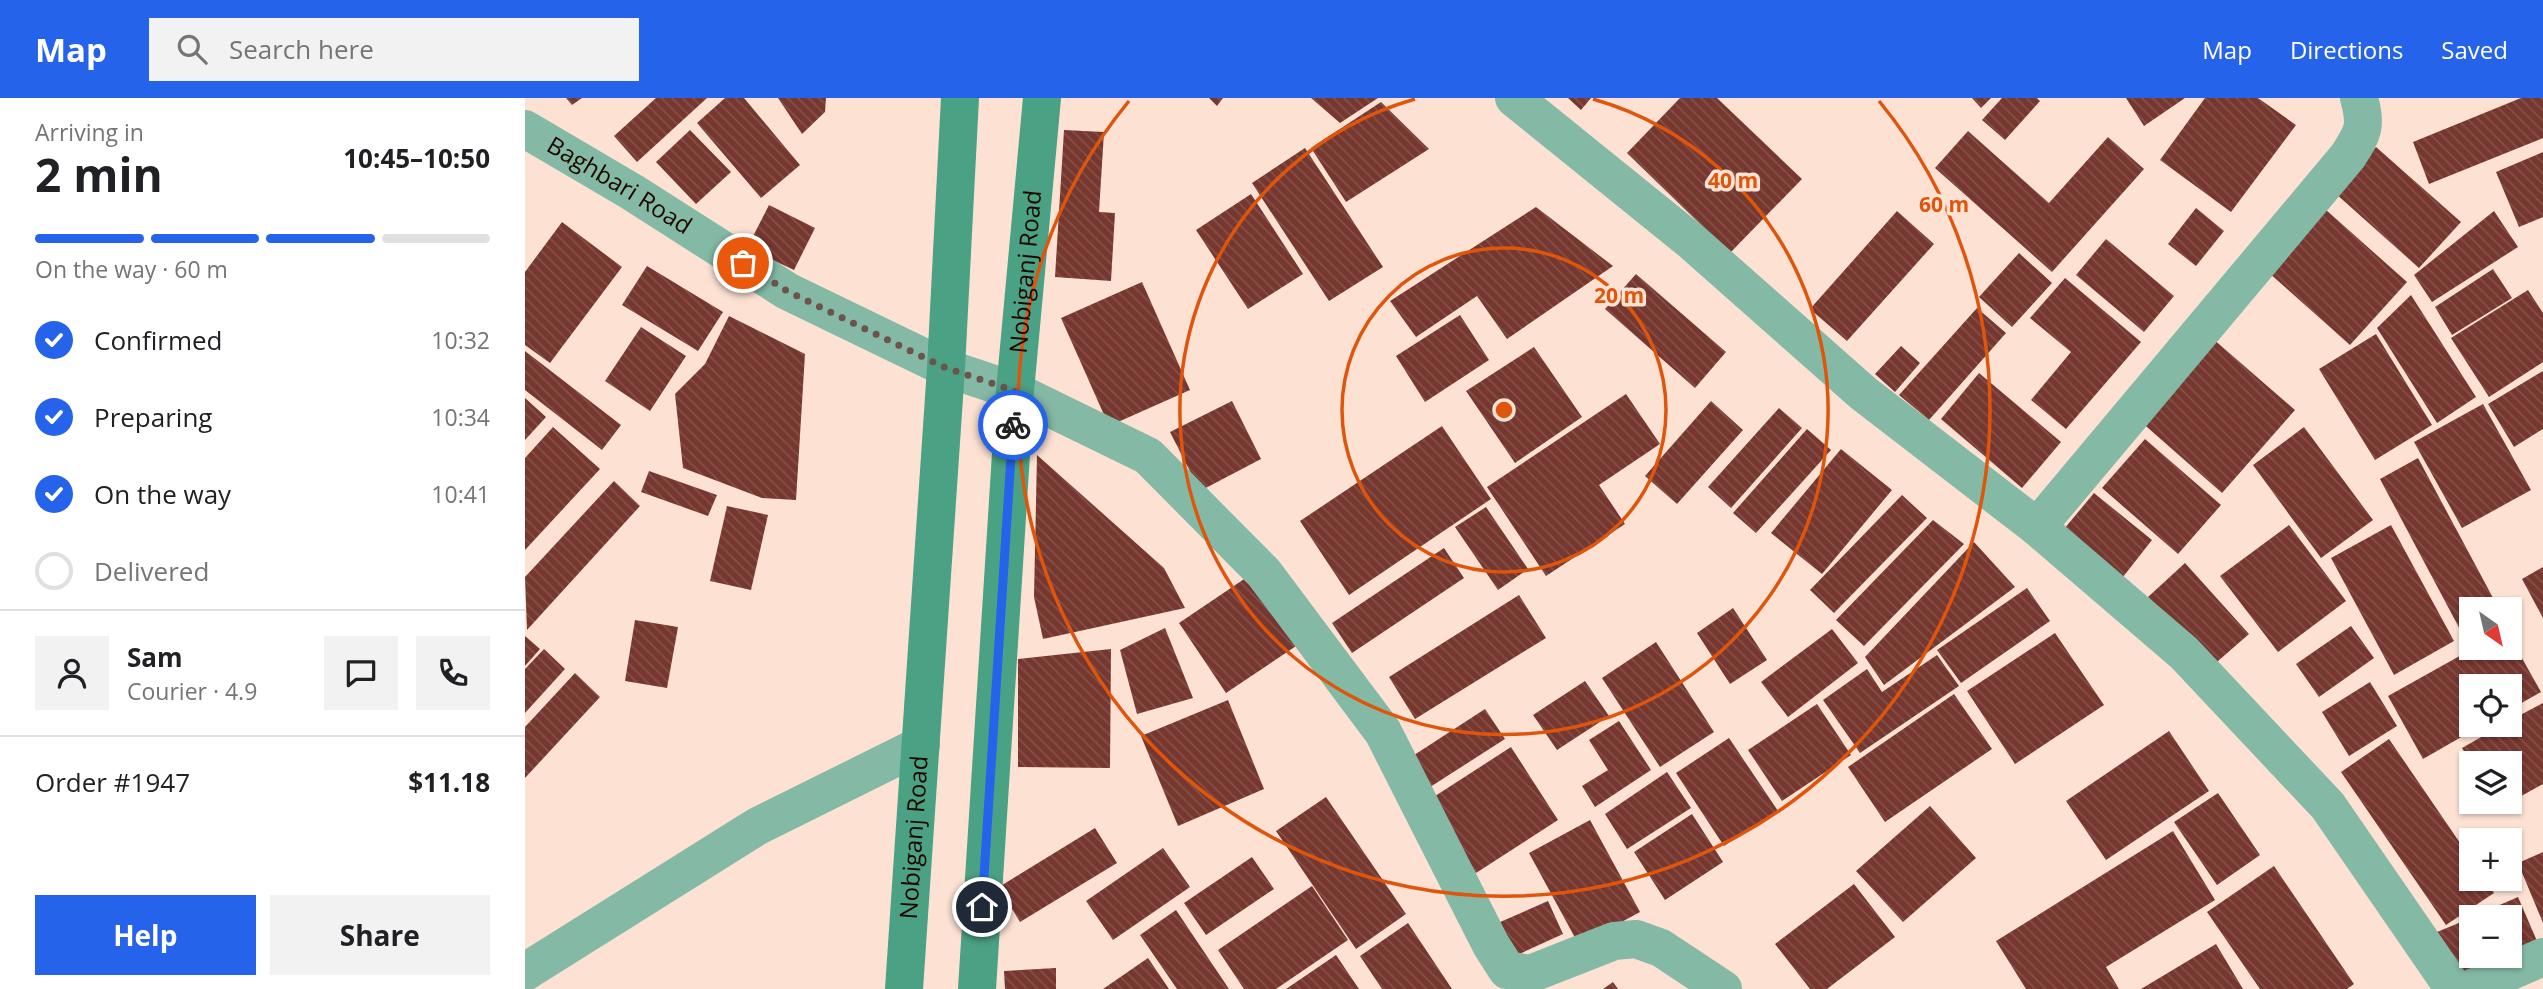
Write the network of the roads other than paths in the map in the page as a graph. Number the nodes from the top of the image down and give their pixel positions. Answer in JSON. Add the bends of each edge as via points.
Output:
{"nodes":[{"id":1,"x":960,"y":98,"type":"edge"},
{"id":2,"x":1042,"y":98,"type":"edge"},
{"id":3,"x":1514,"y":98,"type":"edge"},
{"id":4,"x":2359,"y":98,"type":"edge"},
{"id":5,"x":525,"y":129,"type":"edge"},
{"id":6,"x":946,"y":368,"type":"junction"},
{"id":7,"x":1015,"y":391,"type":"junction"},
{"id":8,"x":2036,"y":527,"type":"junction"},
{"id":9,"x":921,"y":746,"type":"junction"},
{"id":10,"x":2543,"y":957,"type":"edge"},
{"id":11,"x":525,"y":972,"type":"edge"},
{"id":12,"x":904,"y":989,"type":"edge"},
{"id":13,"x":977,"y":989,"type":"edge"},
{"id":14,"x":1723,"y":989,"type":"edge"},
{"id":15,"x":2454,"y":989,"type":"edge"},
{"id":16,"x":2470,"y":989,"type":"edge"}],
"edges":[{"from":1,"to":6,"type":"main road","name":"Nobiganj Road"},
{"from":2,"to":7,"type":"main road","name":"Nobiganj Road"},
{"from":3,"to":8,"type":"street","via":[[1691,241],[1863,393]]},
{"from":4,"to":8,"type":"street","via":[[2363,134],[2348,156]]},
{"from":5,"to":6,"type":"street","name":"Baghbari Road","via":[[632,191],[787,291]]},
{"from":6,"to":7,"type":"street","name":"Baghbari Road"},
{"from":6,"to":9,"type":"main road","name":"Nobiganj Road"},
{"from":7,"to":13,"type":"main road","name":"Nobiganj Road"},
{"from":7,"to":14,"type":"street","name":"Baghbari Road","via":[[1148,456],[1264,573],[1383,732],[1507,970],[1529,974],[1614,941],[1636,939],[1661,948]]},
{"from":8,"to":15,"type":"street","via":[[2184,653],[2328,806]]},
{"from":9,"to":11,"type":"street","via":[[756,827]]},
{"from":9,"to":12,"type":"main road","name":"Nobiganj Road"},
{"from":10,"to":16,"type":"street"}]}
